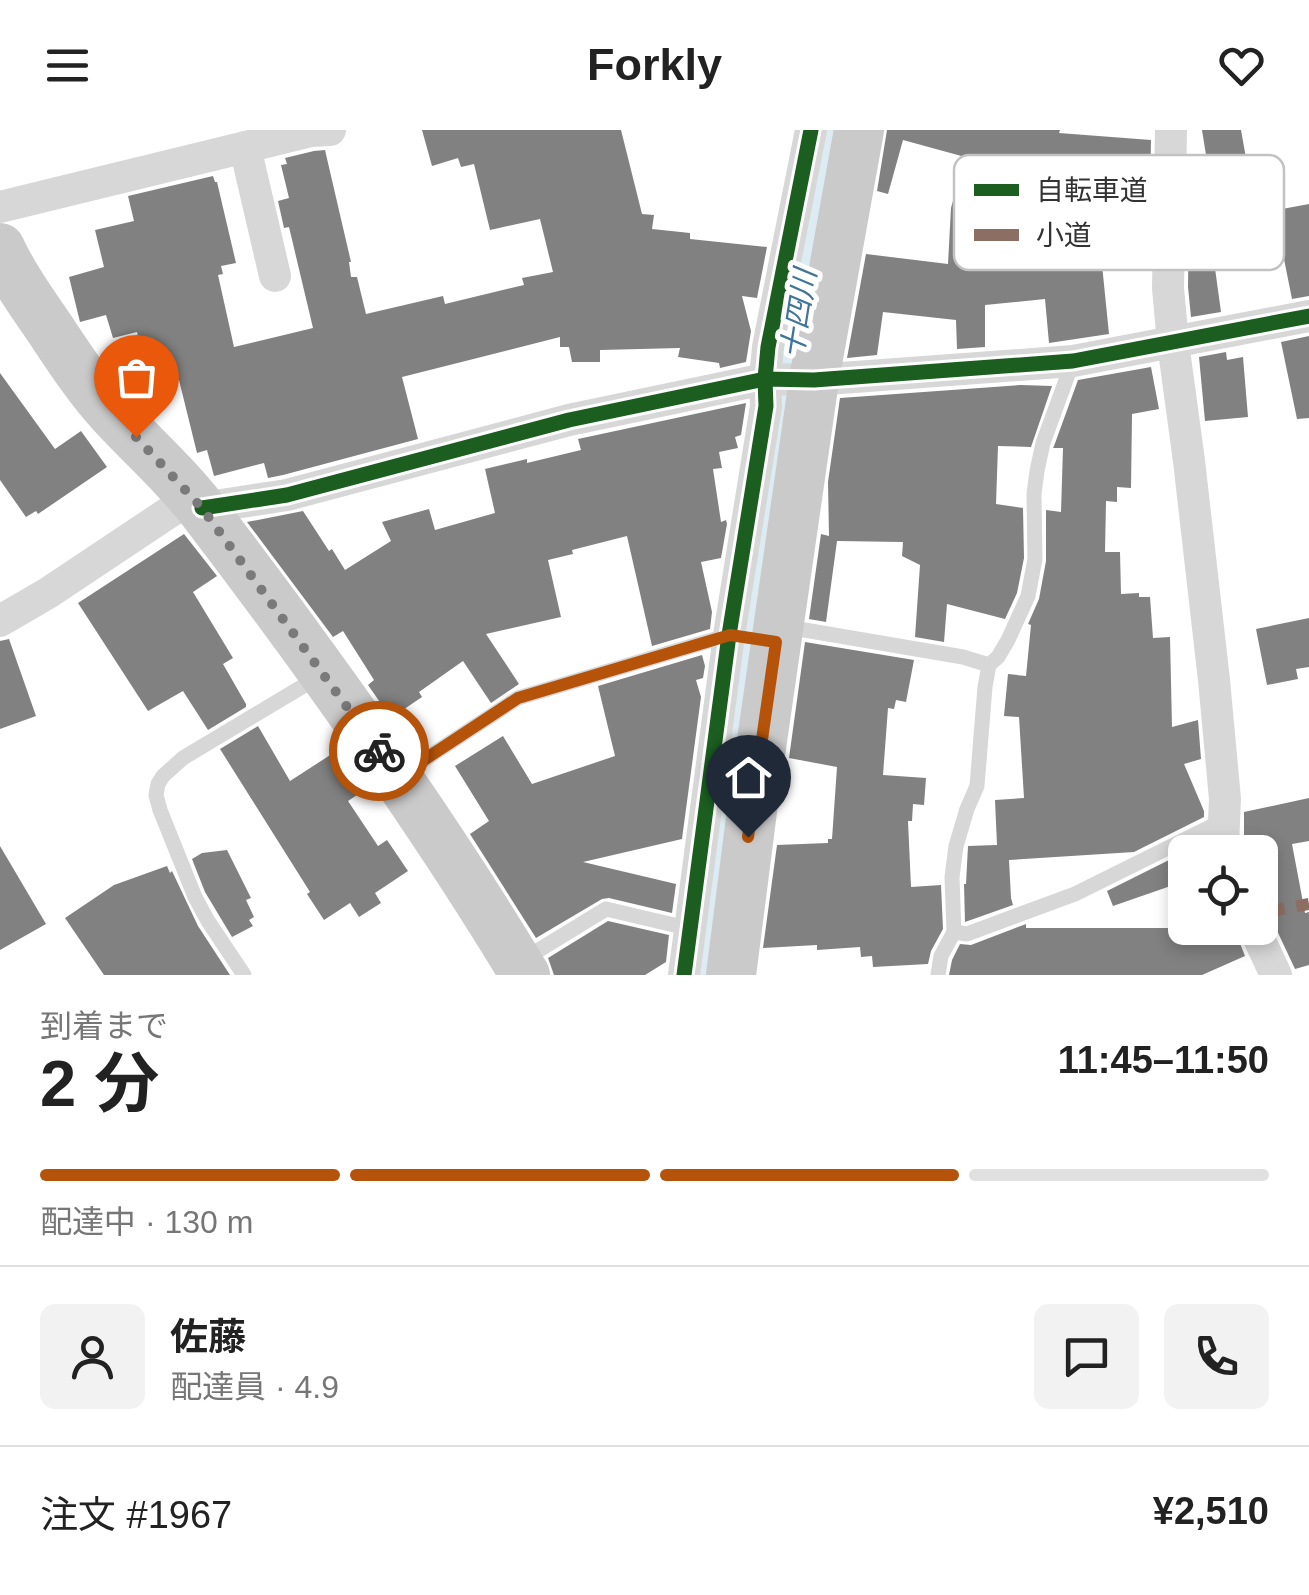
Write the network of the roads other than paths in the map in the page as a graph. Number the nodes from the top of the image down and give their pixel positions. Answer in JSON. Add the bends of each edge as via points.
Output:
{"nodes":[{"id":1,"x":330,"y":130,"type":"edge"},
{"id":2,"x":811,"y":130,"type":"edge"},
{"id":3,"x":859,"y":130,"type":"edge"},
{"id":4,"x":1170,"y":130,"type":"edge"},
{"id":5,"x":311,"y":131,"type":"edge"},
{"id":6,"x":245,"y":147,"type":"junction"},
{"id":7,"x":1170,"y":155,"type":"edge"},
{"id":8,"x":0,"y":207,"type":"edge"},
{"id":9,"x":0,"y":248,"type":"edge"},
{"id":10,"x":1169,"y":270,"type":"edge"},
{"id":11,"x":276,"y":276,"type":"dead end"},
{"id":12,"x":1309,"y":316,"type":"edge"},
{"id":13,"x":1172,"y":343,"type":"junction"},
{"id":14,"x":1073,"y":360,"type":"junction"},
{"id":15,"x":788,"y":379,"type":"junction"},
{"id":16,"x":197,"y":503,"type":"junction"},
{"id":17,"x":0,"y":621,"type":"edge"},
{"id":18,"x":757,"y":636,"type":"junction"},
{"id":19,"x":989,"y":665,"type":"junction"},
{"id":20,"x":324,"y":674,"type":"junction"},
{"id":21,"x":398,"y":777,"type":"junction"},
{"id":22,"x":1194,"y":835,"type":"edge"},
{"id":23,"x":1221,"y":835,"type":"edge"},
{"id":24,"x":1224,"y":835,"type":"edge"},
{"id":25,"x":1168,"y":848,"type":"edge"},
{"id":26,"x":691,"y":929,"type":"junction"},
{"id":27,"x":954,"y":932,"type":"junction"},
{"id":28,"x":1262,"y":945,"type":"edge"},
{"id":29,"x":522,"y":969,"type":"edge"},
{"id":30,"x":707,"y":972,"type":"edge"},
{"id":31,"x":244,"y":975,"type":"edge"},
{"id":32,"x":938,"y":975,"type":"edge"},
{"id":33,"x":1276,"y":975,"type":"edge"}],
"edges":[{"from":1,"to":5,"type":"street"},
{"from":2,"to":15,"type":"street","via":[[768,347]]},
{"from":3,"to":15,"type":"main road"},
{"from":4,"to":7,"type":"street"},
{"from":5,"to":6,"type":"street"},
{"from":6,"to":8,"type":"street"},
{"from":6,"to":11,"type":"street"},
{"from":9,"to":16,"type":"main road","via":[[108,408]]},
{"from":10,"to":13,"type":"street"},
{"from":12,"to":13,"type":"street"},
{"from":13,"to":14,"type":"street"},
{"from":13,"to":24,"type":"street","via":[[1214,680]]},
{"from":14,"to":15,"type":"street"},
{"from":14,"to":19,"type":"lane","via":[[1037,471],[1036,560],[1028,596]]},
{"from":15,"to":16,"type":"street","via":[[569,420],[287,494]]},
{"from":15,"to":18,"type":"main road"},
{"from":16,"to":17,"type":"street"},
{"from":16,"to":20,"type":"main road"},
{"from":18,"to":19,"type":"lane"},
{"from":18,"to":21,"type":"lane","via":[[518,698]]},
{"from":18,"to":26,"type":"street"},
{"from":18,"to":30,"type":"main road"},
{"from":19,"to":27,"type":"lane","via":[[977,786],[956,846]]},
{"from":20,"to":21,"type":"main road"},
{"from":20,"to":31,"type":"lane","via":[[182,758],[158,784],[160,810],[195,896]]},
{"from":21,"to":29,"type":"main road"},
{"from":22,"to":23,"type":"lane","via":[[1212,826]]},
{"from":25,"to":27,"type":"lane","via":[[1075,894],[967,934]]},
{"from":26,"to":29,"type":"lane","via":[[606,909]]},
{"from":26,"to":30,"type":"street"},
{"from":27,"to":32,"type":"lane"},
{"from":28,"to":33,"type":"street"}]}
